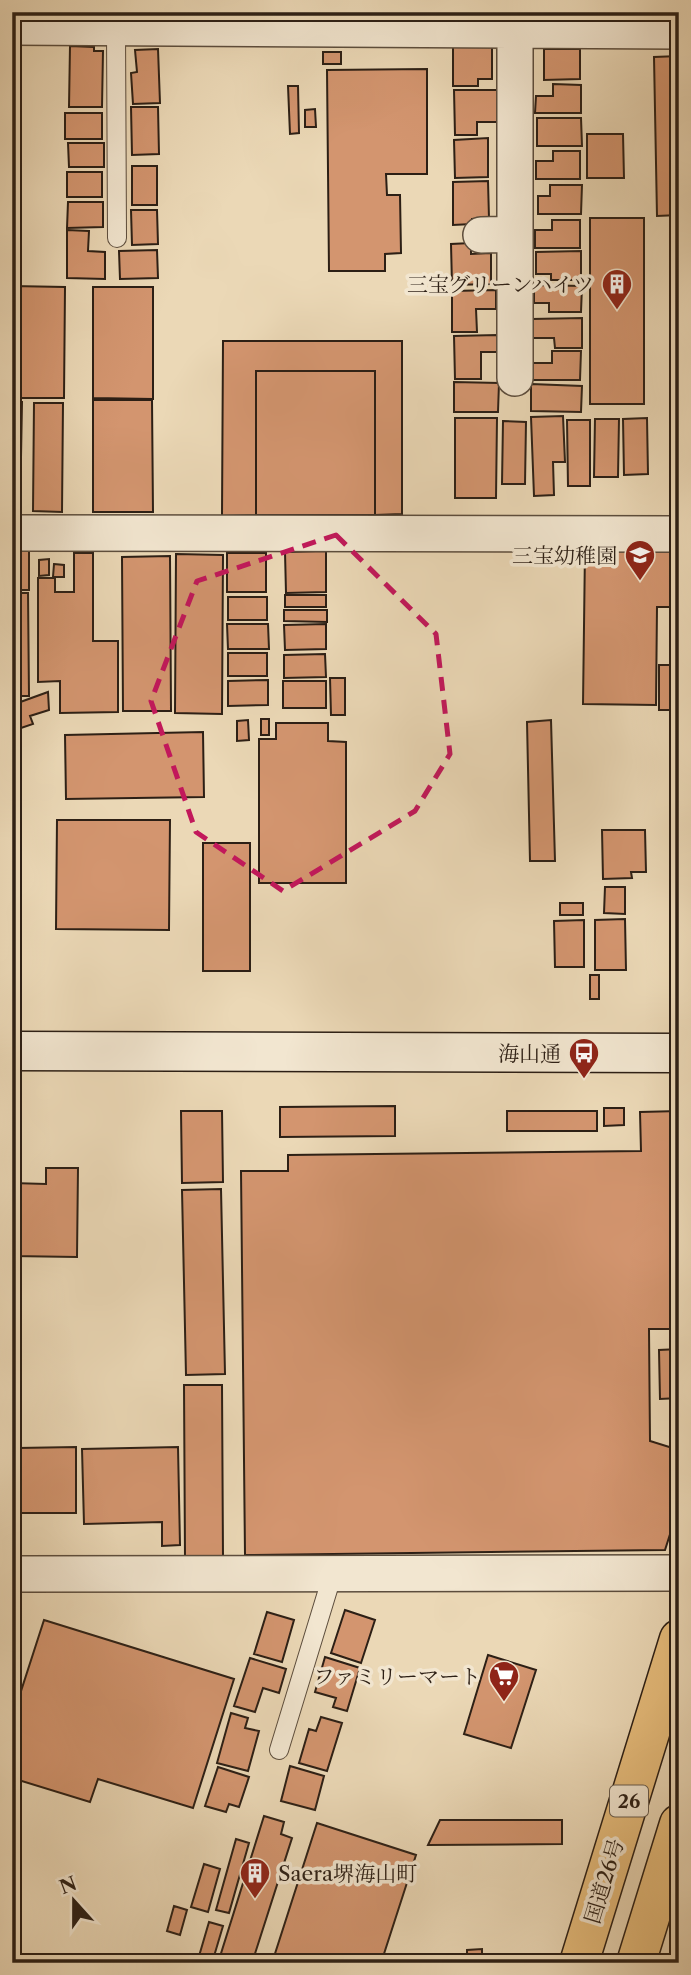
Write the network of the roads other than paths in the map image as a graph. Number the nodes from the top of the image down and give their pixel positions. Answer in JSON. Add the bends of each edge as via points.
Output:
{"nodes":[{"id":1,"x":361,"y":21,"type":"edge"},
{"id":2,"x":12,"y":27,"type":"edge"},
{"id":3,"x":116,"y":29,"type":"junction"},
{"id":4,"x":515,"y":29,"type":"junction"},
{"id":5,"x":679,"y":31,"type":"edge"},
{"id":6,"x":117,"y":239,"type":"dead end"},
{"id":7,"x":515,"y":378,"type":"dead end"},
{"id":8,"x":12,"y":533,"type":"edge"},
{"id":9,"x":679,"y":534,"type":"edge"},
{"id":10,"x":12,"y":1051,"type":"edge"},
{"id":11,"x":679,"y":1053,"type":"edge"},
{"id":12,"x":333,"y":1573,"type":"junction"},
{"id":13,"x":679,"y":1573,"type":"edge"},
{"id":14,"x":12,"y":1574,"type":"edge"},
{"id":15,"x":679,"y":1639,"type":"edge"},
{"id":16,"x":279,"y":1751,"type":"dead end"},
{"id":17,"x":679,"y":1824,"type":"edge"},
{"id":18,"x":579,"y":1963,"type":"edge"},
{"id":19,"x":636,"y":1963,"type":"edge"}],
"edges":[{"from":1,"to":3,"type":"street"},
{"from":1,"to":4,"type":"street"},
{"from":2,"to":3,"type":"street"},
{"from":3,"to":6,"type":"lane"},
{"from":4,"to":5,"type":"street"},
{"from":4,"to":7,"type":"street","via":[[498,234]]},
{"from":8,"to":9,"type":"street"},
{"from":10,"to":11,"type":"street"},
{"from":12,"to":13,"type":"street"},
{"from":12,"to":14,"type":"street"},
{"from":12,"to":16,"type":"lane"},
{"from":15,"to":18,"type":"highway","name":"国道26号","number":"26"},
{"from":17,"to":19,"type":"highway"}]}
